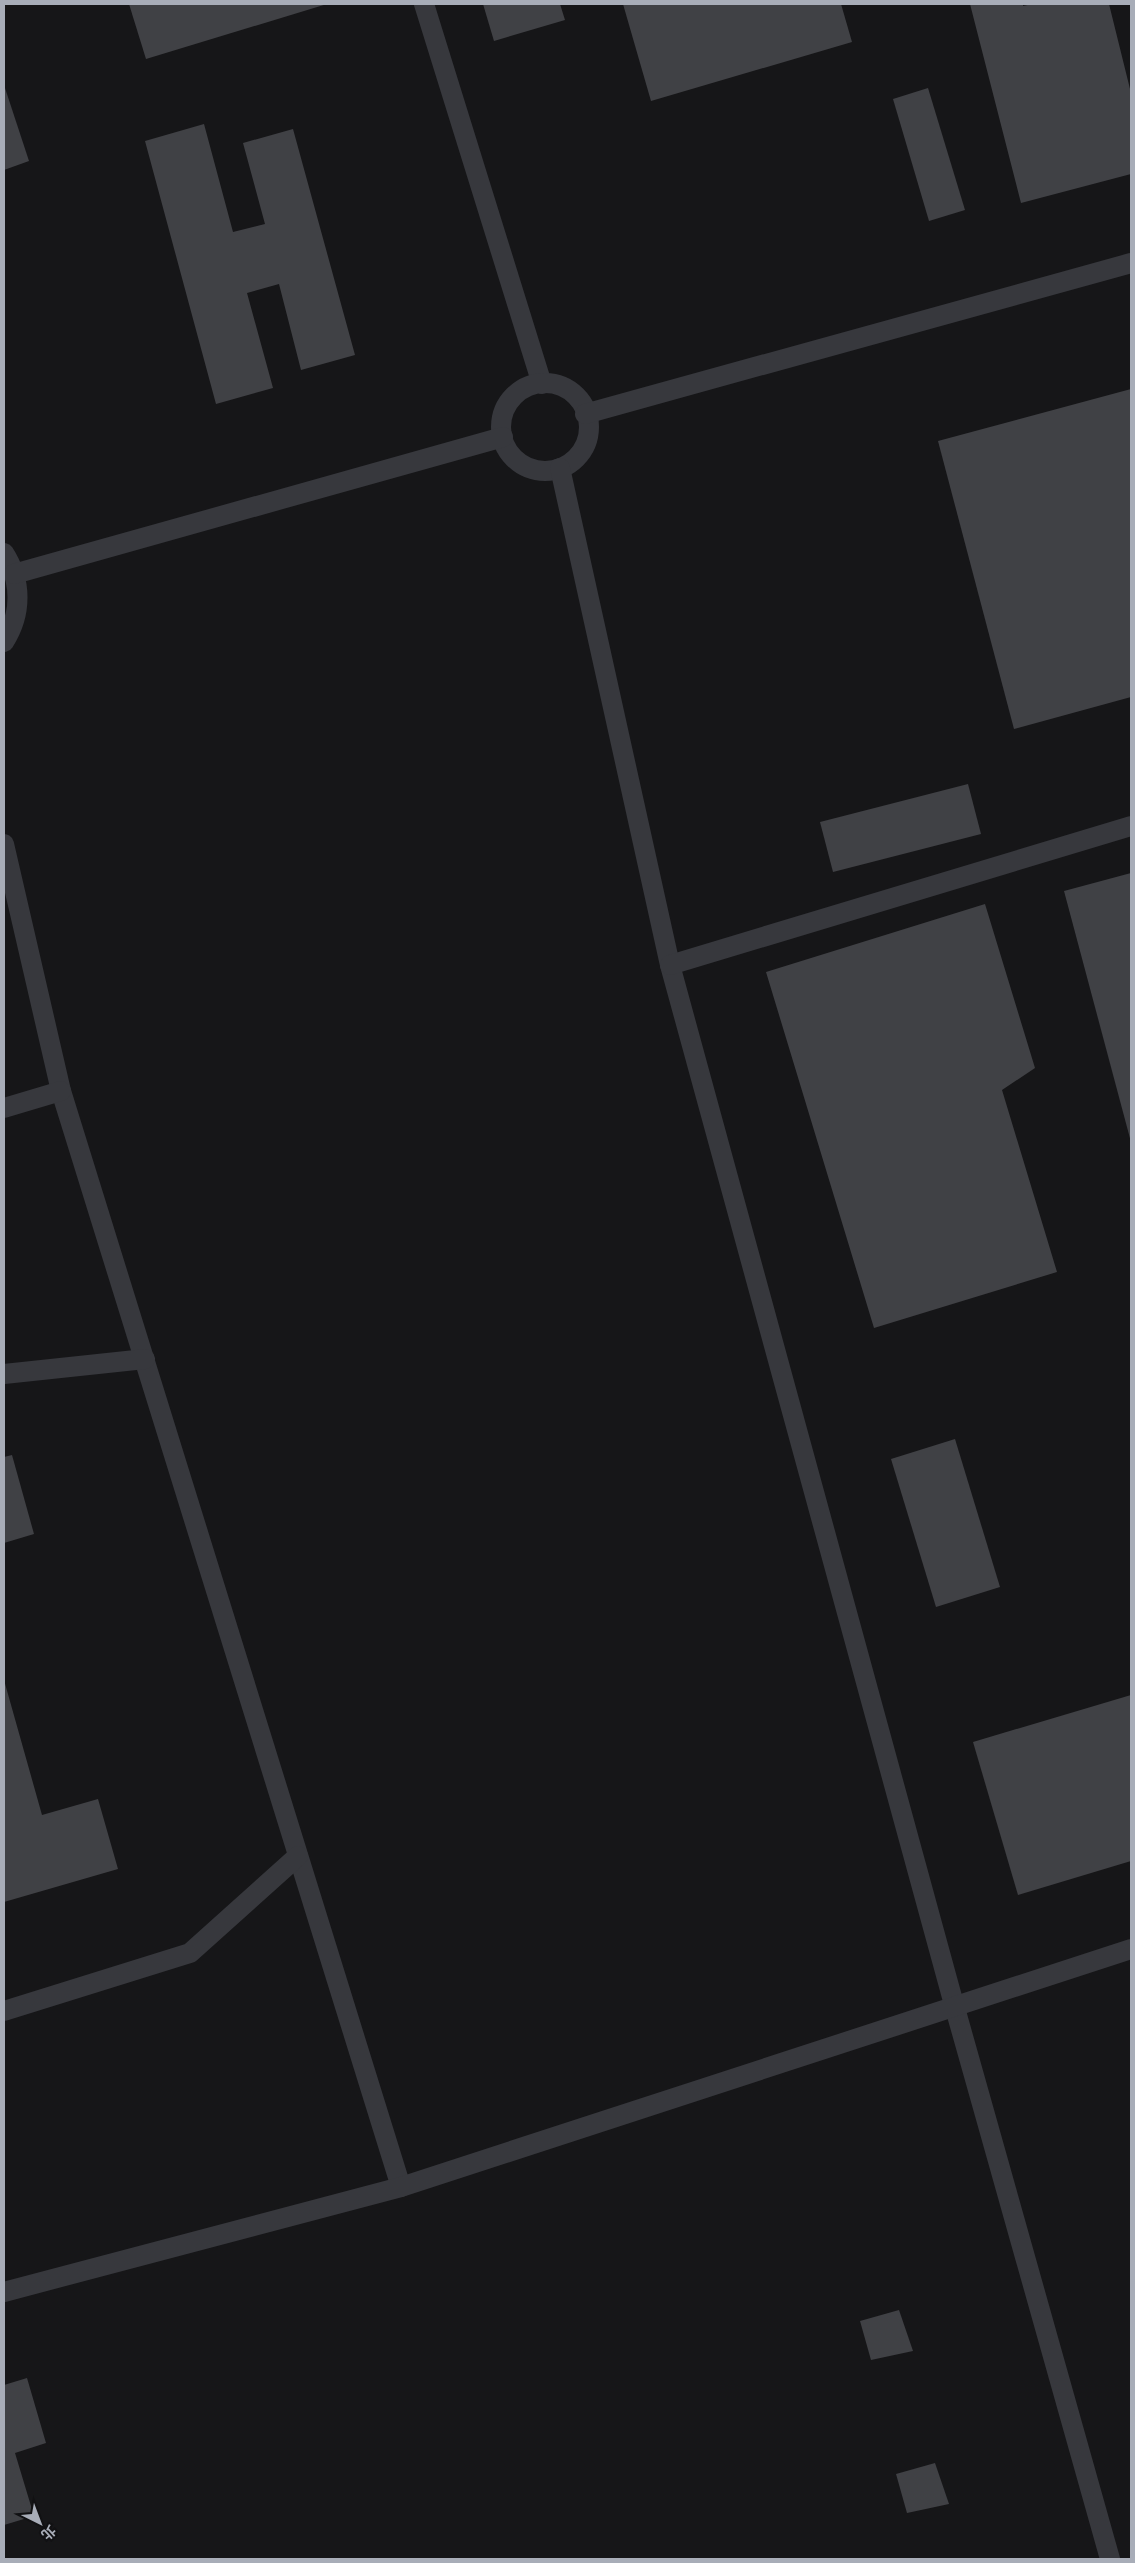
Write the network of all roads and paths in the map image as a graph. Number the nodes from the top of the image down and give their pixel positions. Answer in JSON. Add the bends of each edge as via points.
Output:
{"nodes":[{"id":1,"x":424,"y":4,"type":"edge"},
{"id":2,"x":1131,"y":263,"type":"edge"},
{"id":3,"x":542,"y":384,"type":"junction"},
{"id":4,"x":585,"y":414,"type":"junction"},
{"id":5,"x":502,"y":437,"type":"junction"},
{"id":6,"x":560,"y":468,"type":"junction"},
{"id":7,"x":4,"y":553,"type":"edge"},
{"id":8,"x":14,"y":574,"type":"junction"},
{"id":9,"x":4,"y":642,"type":"edge"},
{"id":10,"x":1131,"y":826,"type":"edge"},
{"id":11,"x":4,"y":844,"type":"edge"},
{"id":12,"x":670,"y":965,"type":"junction"},
{"id":13,"x":61,"y":1091,"type":"junction"},
{"id":14,"x":4,"y":1108,"type":"edge"},
{"id":15,"x":144,"y":1359,"type":"junction"},
{"id":16,"x":4,"y":1374,"type":"edge"},
{"id":17,"x":298,"y":1856,"type":"junction"},
{"id":18,"x":1131,"y":1949,"type":"edge"},
{"id":19,"x":956,"y":2008,"type":"junction"},
{"id":20,"x":4,"y":2011,"type":"edge"},
{"id":21,"x":401,"y":2187,"type":"junction"},
{"id":22,"x":4,"y":2292,"type":"edge"},
{"id":23,"x":1110,"y":2559,"type":"edge"}],
"edges":[{"from":1,"to":3,"type":"lane"},
{"from":2,"to":4,"type":"lane"},
{"from":3,"to":4,"type":"lane","via":[[555,383],[570,389],[581,400]]},
{"from":3,"to":5,"type":"lane","via":[[528,386],[515,394],[502,418]]},
{"from":4,"to":6,"type":"lane","via":[[590,429],[586,444],[577,457]]},
{"from":5,"to":6,"type":"lane","via":[[514,457],[525,466],[538,470]]},
{"from":5,"to":8,"type":"lane"},
{"from":6,"to":12,"type":"lane"},
{"from":7,"to":8,"type":"lane"},
{"from":8,"to":9,"type":"lane","via":[[18,591],[16,616]]},
{"from":10,"to":12,"type":"lane"},
{"from":11,"to":13,"type":"lane"},
{"from":12,"to":19,"type":"lane"},
{"from":13,"to":14,"type":"lane"},
{"from":13,"to":15,"type":"lane"},
{"from":15,"to":16,"type":"lane"},
{"from":15,"to":17,"type":"lane"},
{"from":17,"to":20,"type":"lane","via":[[190,1953]]},
{"from":17,"to":21,"type":"lane"},
{"from":18,"to":19,"type":"lane"},
{"from":19,"to":21,"type":"lane"},
{"from":19,"to":23,"type":"lane"},
{"from":21,"to":22,"type":"lane"}]}
